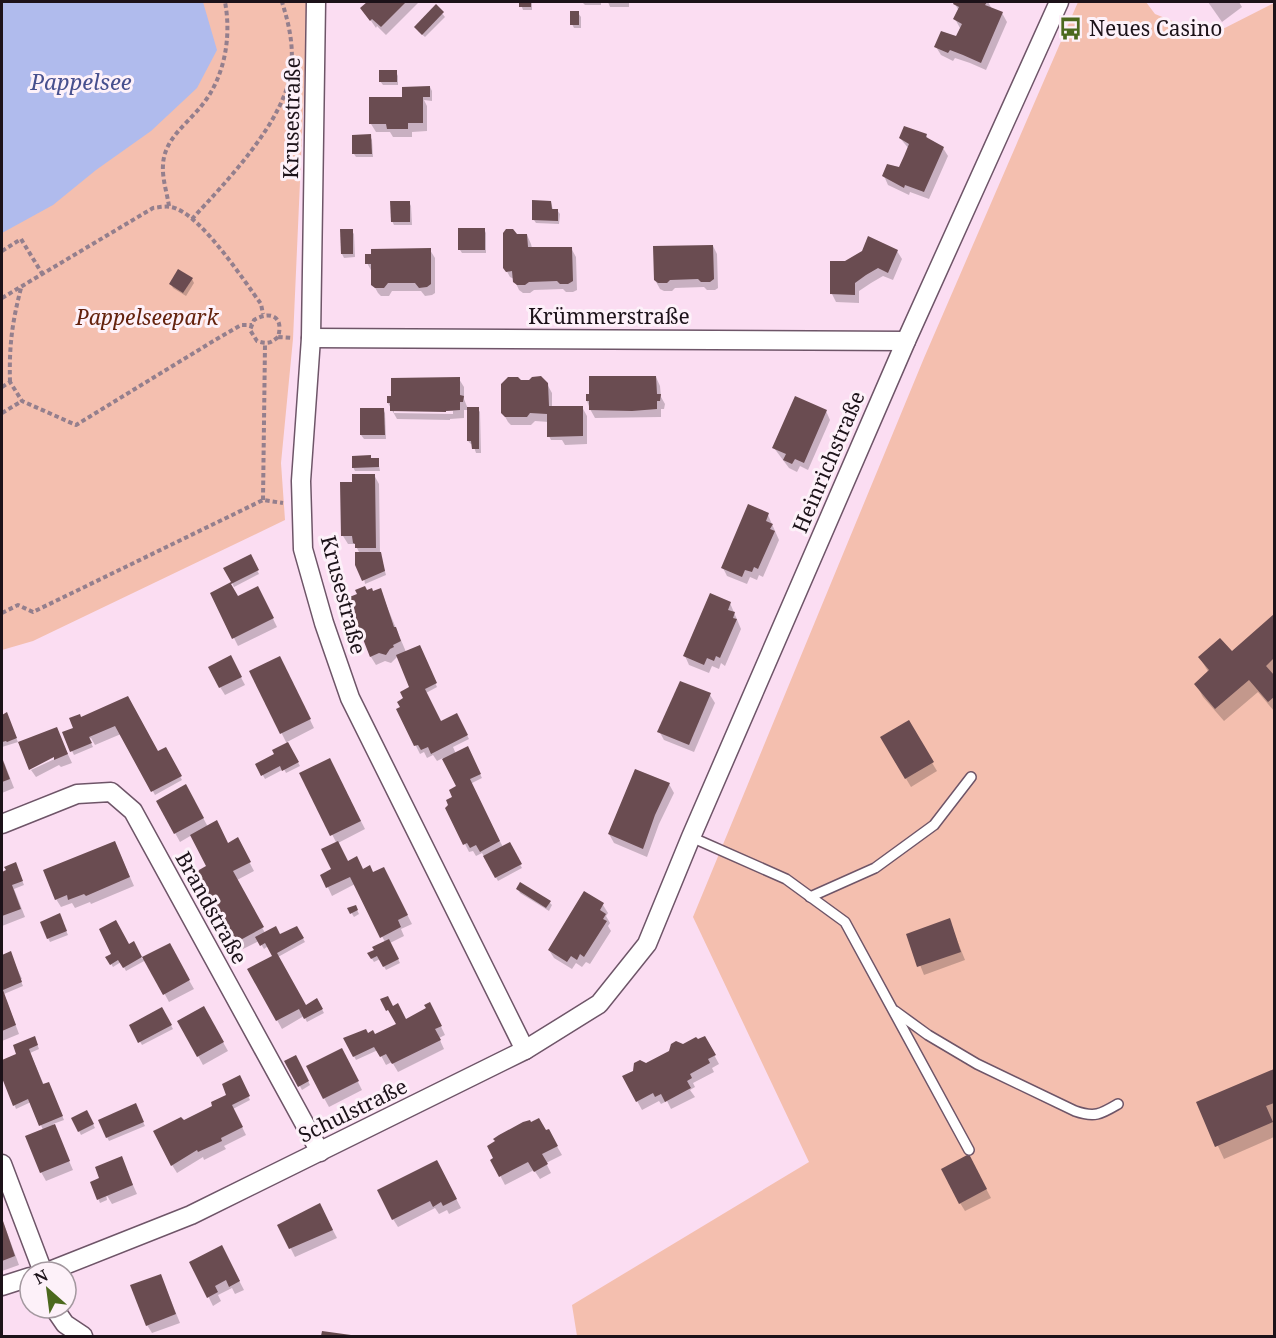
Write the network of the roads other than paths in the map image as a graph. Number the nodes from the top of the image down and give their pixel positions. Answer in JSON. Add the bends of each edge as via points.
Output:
{"nodes":[{"id":1,"x":316,"y":2,"type":"edge"},
{"id":2,"x":1059,"y":2,"type":"edge"},
{"id":3,"x":311,"y":338,"type":"junction"},
{"id":4,"x":906,"y":341,"type":"junction"},
{"id":5,"x":971,"y":777,"type":"dead end"},
{"id":6,"x":2,"y":824,"type":"edge"},
{"id":7,"x":691,"y":837,"type":"junction"},
{"id":8,"x":810,"y":897,"type":"junction"},
{"id":9,"x":648,"y":944,"type":"joint"},
{"id":10,"x":893,"y":1010,"type":"junction"},
{"id":11,"x":525,"y":1050,"type":"junction"},
{"id":12,"x":1118,"y":1104,"type":"dead end"},
{"id":13,"x":969,"y":1150,"type":"dead end"},
{"id":14,"x":320,"y":1152,"type":"junction"},
{"id":15,"x":2,"y":1164,"type":"edge"},
{"id":16,"x":40,"y":1260,"type":"edge"},
{"id":17,"x":76,"y":1260,"type":"edge"},
{"id":18,"x":18,"y":1281,"type":"edge"},
{"id":19,"x":2,"y":1286,"type":"edge"},
{"id":20,"x":62,"y":1320,"type":"edge"},
{"id":21,"x":83,"y":1336,"type":"edge"}],
"edges":[{"from":1,"to":3,"type":"street","name":"Krusestraße"},
{"from":2,"to":4,"type":"street","name":"Heinrichstraße"},
{"from":3,"to":4,"type":"street","name":"Krümmerstraße"},
{"from":3,"to":11,"type":"street","name":"Krusestraße","via":[[301,481],[303,549],[324,623],[350,698]]},
{"from":4,"to":7,"type":"street","name":"Heinrichstraße"},
{"from":5,"to":8,"type":"lane","via":[[934,825],[875,868]]},
{"from":6,"to":14,"type":"street","name":"Brandstraße","via":[[77,795],[111,792],[133,811]]},
{"from":7,"to":8,"type":"lane","via":[[786,879]]},
{"from":7,"to":9,"type":"street","name":"Heinrichstraße"},
{"from":8,"to":10,"type":"lane","via":[[845,922]]},
{"from":9,"to":11,"type":"street","name":"Schulstraße","via":[[599,1004]]},
{"from":10,"to":12,"type":"lane","via":[[977,1064],[1075,1111],[1090,1116]]},
{"from":10,"to":13,"type":"lane"},
{"from":11,"to":14,"type":"street","name":"Schulstraße"},
{"from":14,"to":17,"type":"street","name":"Schulstraße","via":[[191,1215]]},
{"from":15,"to":16,"type":"street"},
{"from":18,"to":19,"type":"street"},
{"from":20,"to":21,"type":"street"}]}
